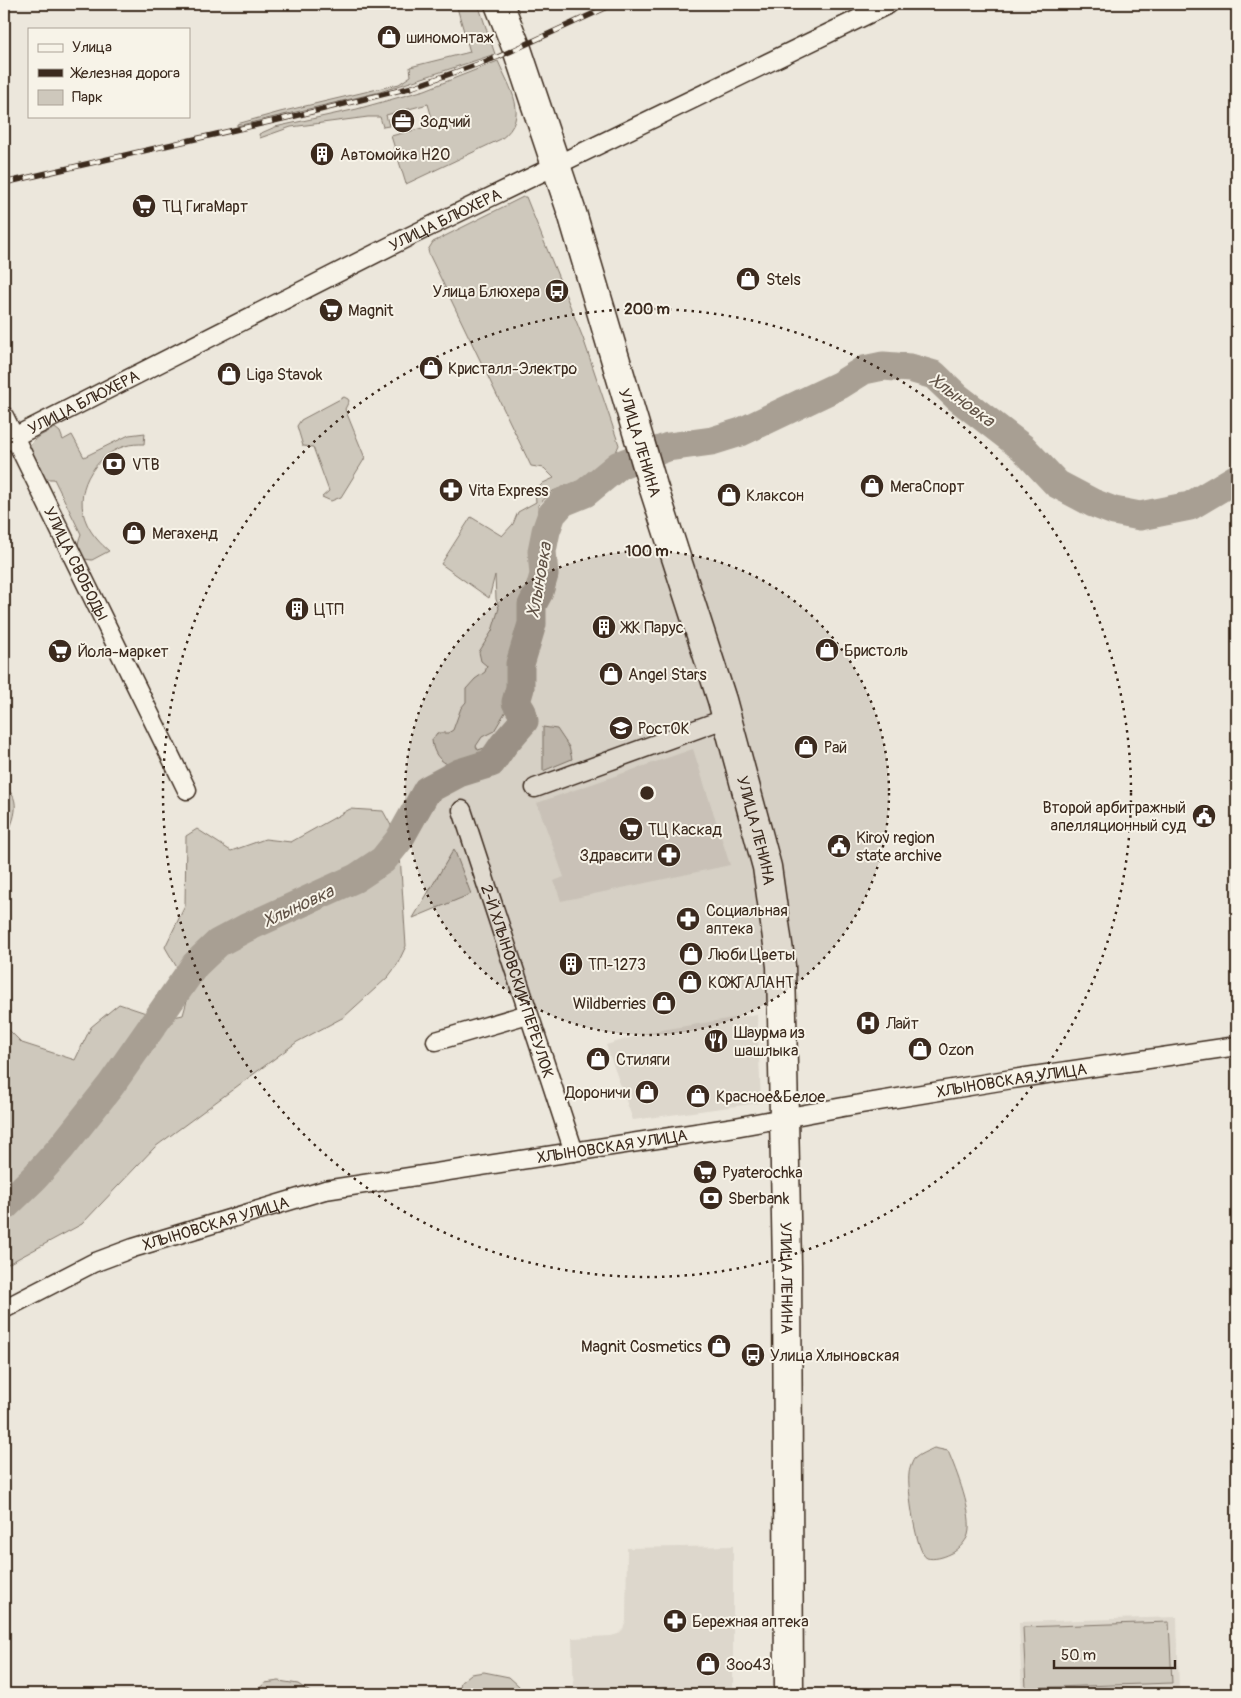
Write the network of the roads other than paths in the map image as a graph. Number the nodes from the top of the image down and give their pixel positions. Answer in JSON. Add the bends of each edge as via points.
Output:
{"nodes":[{"id":1,"x":499,"y":4,"type":"edge"},
{"id":2,"x":888,"y":4,"type":"edge"},
{"id":3,"x":555,"y":166,"type":"junction"},
{"id":4,"x":4,"y":416,"type":"edge"},
{"id":5,"x":9,"y":439,"type":"edge"},
{"id":6,"x":727,"y":718,"type":"junction"},
{"id":7,"x":535,"y":788,"type":"dead end"},
{"id":8,"x":187,"y":790,"type":"dead end"},
{"id":9,"x":462,"y":810,"type":"dead end"},
{"id":10,"x":528,"y":1014,"type":"junction"},
{"id":11,"x":436,"y":1041,"type":"dead end"},
{"id":12,"x":1237,"y":1046,"type":"edge"},
{"id":13,"x":785,"y":1118,"type":"junction"},
{"id":14,"x":574,"y":1152,"type":"junction"},
{"id":15,"x":4,"y":1309,"type":"edge"},
{"id":16,"x":789,"y":1694,"type":"edge"}],
"edges":[{"from":1,"to":3,"type":"main road","name":"УЛИЦА ЛЕНИНА"},
{"from":2,"to":3,"type":"street","name":"УЛИЦА БЛЮХЕРА"},
{"from":3,"to":5,"type":"street","name":"УЛИЦА БЛЮХЕРА"},
{"from":3,"to":6,"type":"main road","name":"УЛИЦА ЛЕНИНА"},
{"from":4,"to":5,"type":"street","name":"УЛИЦА СВОБОДЫ"},
{"from":5,"to":8,"type":"street","name":"УЛИЦА СВОБОДЫ"},
{"from":6,"to":7,"type":"street"},
{"from":6,"to":13,"type":"main road","name":"УЛИЦА ЛЕНИНА","via":[[770,887],[781,966]]},
{"from":9,"to":10,"type":"street","name":"2-Й ХЛЫНОВСКИЙ ПЕРЕУЛОК"},
{"from":10,"to":11,"type":"street"},
{"from":10,"to":14,"type":"street","name":"2-Й ХЛЫНОВСКИЙ ПЕРЕУЛОК"},
{"from":12,"to":13,"type":"street","name":"ХЛЫНОВСКАЯ УЛИЦА","via":[[1006,1080]]},
{"from":13,"to":14,"type":"street","name":"ХЛЫНОВСКАЯ УЛИЦА"},
{"from":13,"to":16,"type":"main road","name":"УЛИЦА ЛЕНИНА"},
{"from":14,"to":15,"type":"street","name":"ХЛЫНОВСКАЯ УЛИЦА","via":[[325,1190],[93,1262]]}]}
